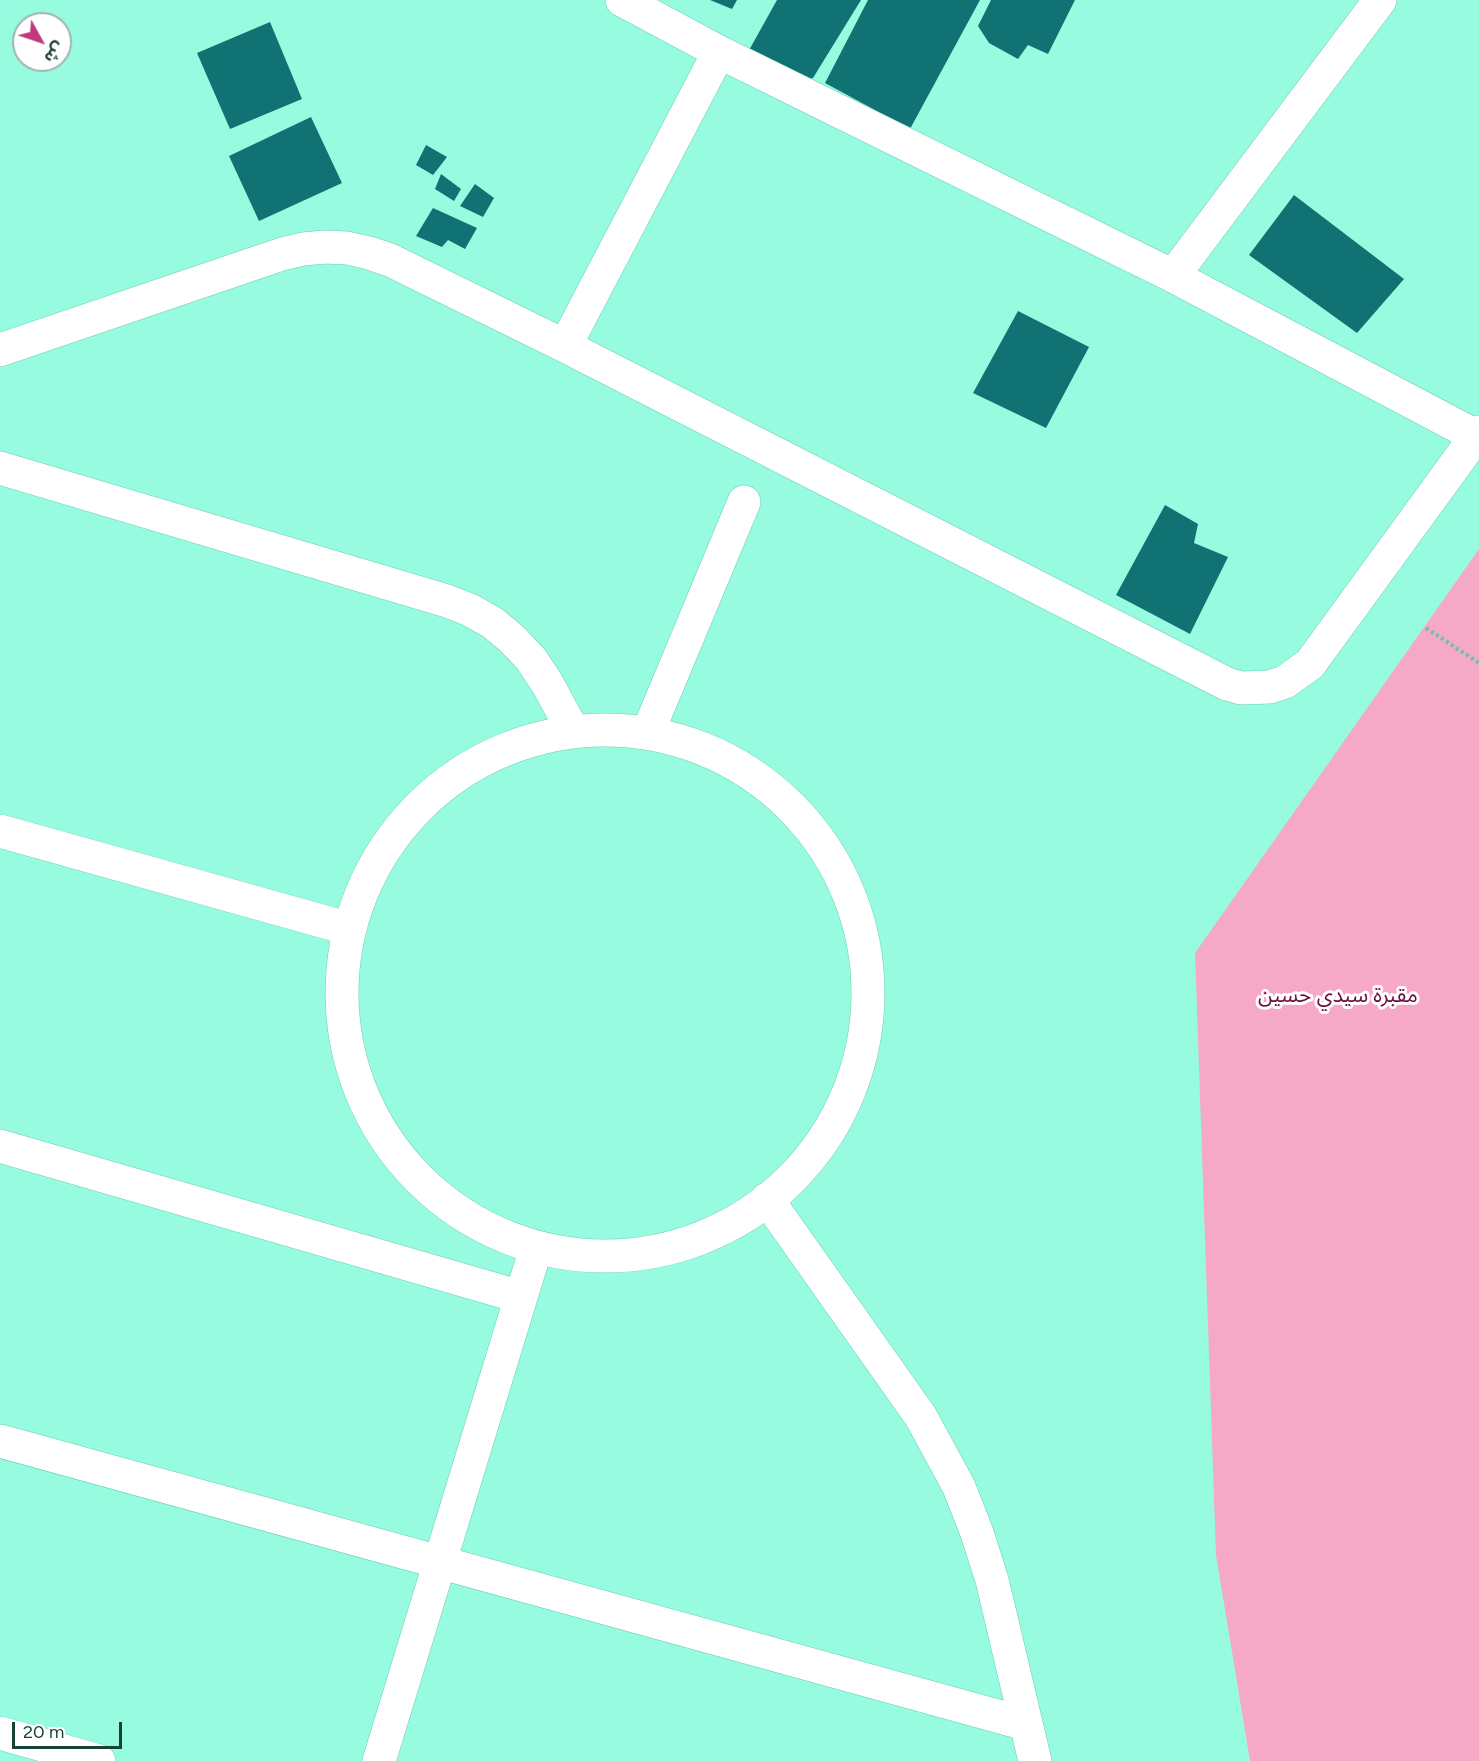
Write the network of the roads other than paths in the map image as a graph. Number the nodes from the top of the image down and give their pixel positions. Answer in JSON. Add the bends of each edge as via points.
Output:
{"nodes":[{"id":1,"x":622,"y":0,"type":"edge"},
{"id":2,"x":1375,"y":1,"type":"edge"},
{"id":3,"x":720,"y":52,"type":"junction"},
{"id":4,"x":1173,"y":276,"type":"junction"},
{"id":5,"x":565,"y":346,"type":"junction"},
{"id":6,"x":0,"y":350,"type":"edge"},
{"id":7,"x":1478,"y":434,"type":"edge"},
{"id":8,"x":0,"y":468,"type":"edge"},
{"id":9,"x":744,"y":502,"type":"dead end"},
{"id":10,"x":573,"y":731,"type":"junction"},
{"id":11,"x":648,"y":732,"type":"junction"},
{"id":12,"x":0,"y":831,"type":"edge"},
{"id":13,"x":350,"y":929,"type":"junction"},
{"id":14,"x":0,"y":1146,"type":"edge"},
{"id":15,"x":767,"y":1199,"type":"junction"},
{"id":16,"x":536,"y":1248,"type":"junction"},
{"id":17,"x":521,"y":1297,"type":"junction"},
{"id":18,"x":0,"y":1441,"type":"edge"},
{"id":19,"x":440,"y":1563,"type":"junction"},
{"id":20,"x":1026,"y":1724,"type":"junction"},
{"id":21,"x":0,"y":1733,"type":"edge"},
{"id":22,"x":99,"y":1761,"type":"edge"},
{"id":23,"x":379,"y":1761,"type":"edge"},
{"id":24,"x":1035,"y":1761,"type":"edge"}],
"edges":[{"from":1,"to":3,"type":"street"},
{"from":2,"to":4,"type":"street"},
{"from":3,"to":4,"type":"street"},
{"from":3,"to":5,"type":"street"},
{"from":4,"to":7,"type":"street"},
{"from":5,"to":6,"type":"street","via":[[390,260],[347,248],[325,247],[282,254]]},
{"from":5,"to":7,"type":"street","via":[[1241,688],[1285,682],[1310,664]]},
{"from":8,"to":10,"type":"street","via":[[470,610],[499,628],[531,659]]},
{"from":9,"to":11,"type":"street"},
{"from":10,"to":11,"type":"street"},
{"from":10,"to":13,"type":"street","via":[[529,741],[487,758],[440,789],[386,847],[364,886]]},
{"from":11,"to":15,"type":"street","via":[[693,744],[736,763],[774,790],[814,832],[834,861],[854,904],[865,949],[868,996],[863,1042],[851,1088],[830,1130],[802,1168]]},
{"from":12,"to":13,"type":"street"},
{"from":13,"to":16,"type":"street","via":[[342,980],[344,1031],[356,1081],[378,1127],[408,1168],[445,1203],[489,1230]]},
{"from":14,"to":17,"type":"street"},
{"from":15,"to":16,"type":"street","via":[[724,1227],[657,1251],[617,1256],[576,1255]]},
{"from":15,"to":20,"type":"street","via":[[921,1417],[959,1487],[992,1580]]},
{"from":16,"to":17,"type":"street"},
{"from":17,"to":19,"type":"street"},
{"from":18,"to":19,"type":"street"},
{"from":19,"to":20,"type":"street"},
{"from":19,"to":23,"type":"street"},
{"from":20,"to":24,"type":"street"},
{"from":21,"to":22,"type":"street"}]}
